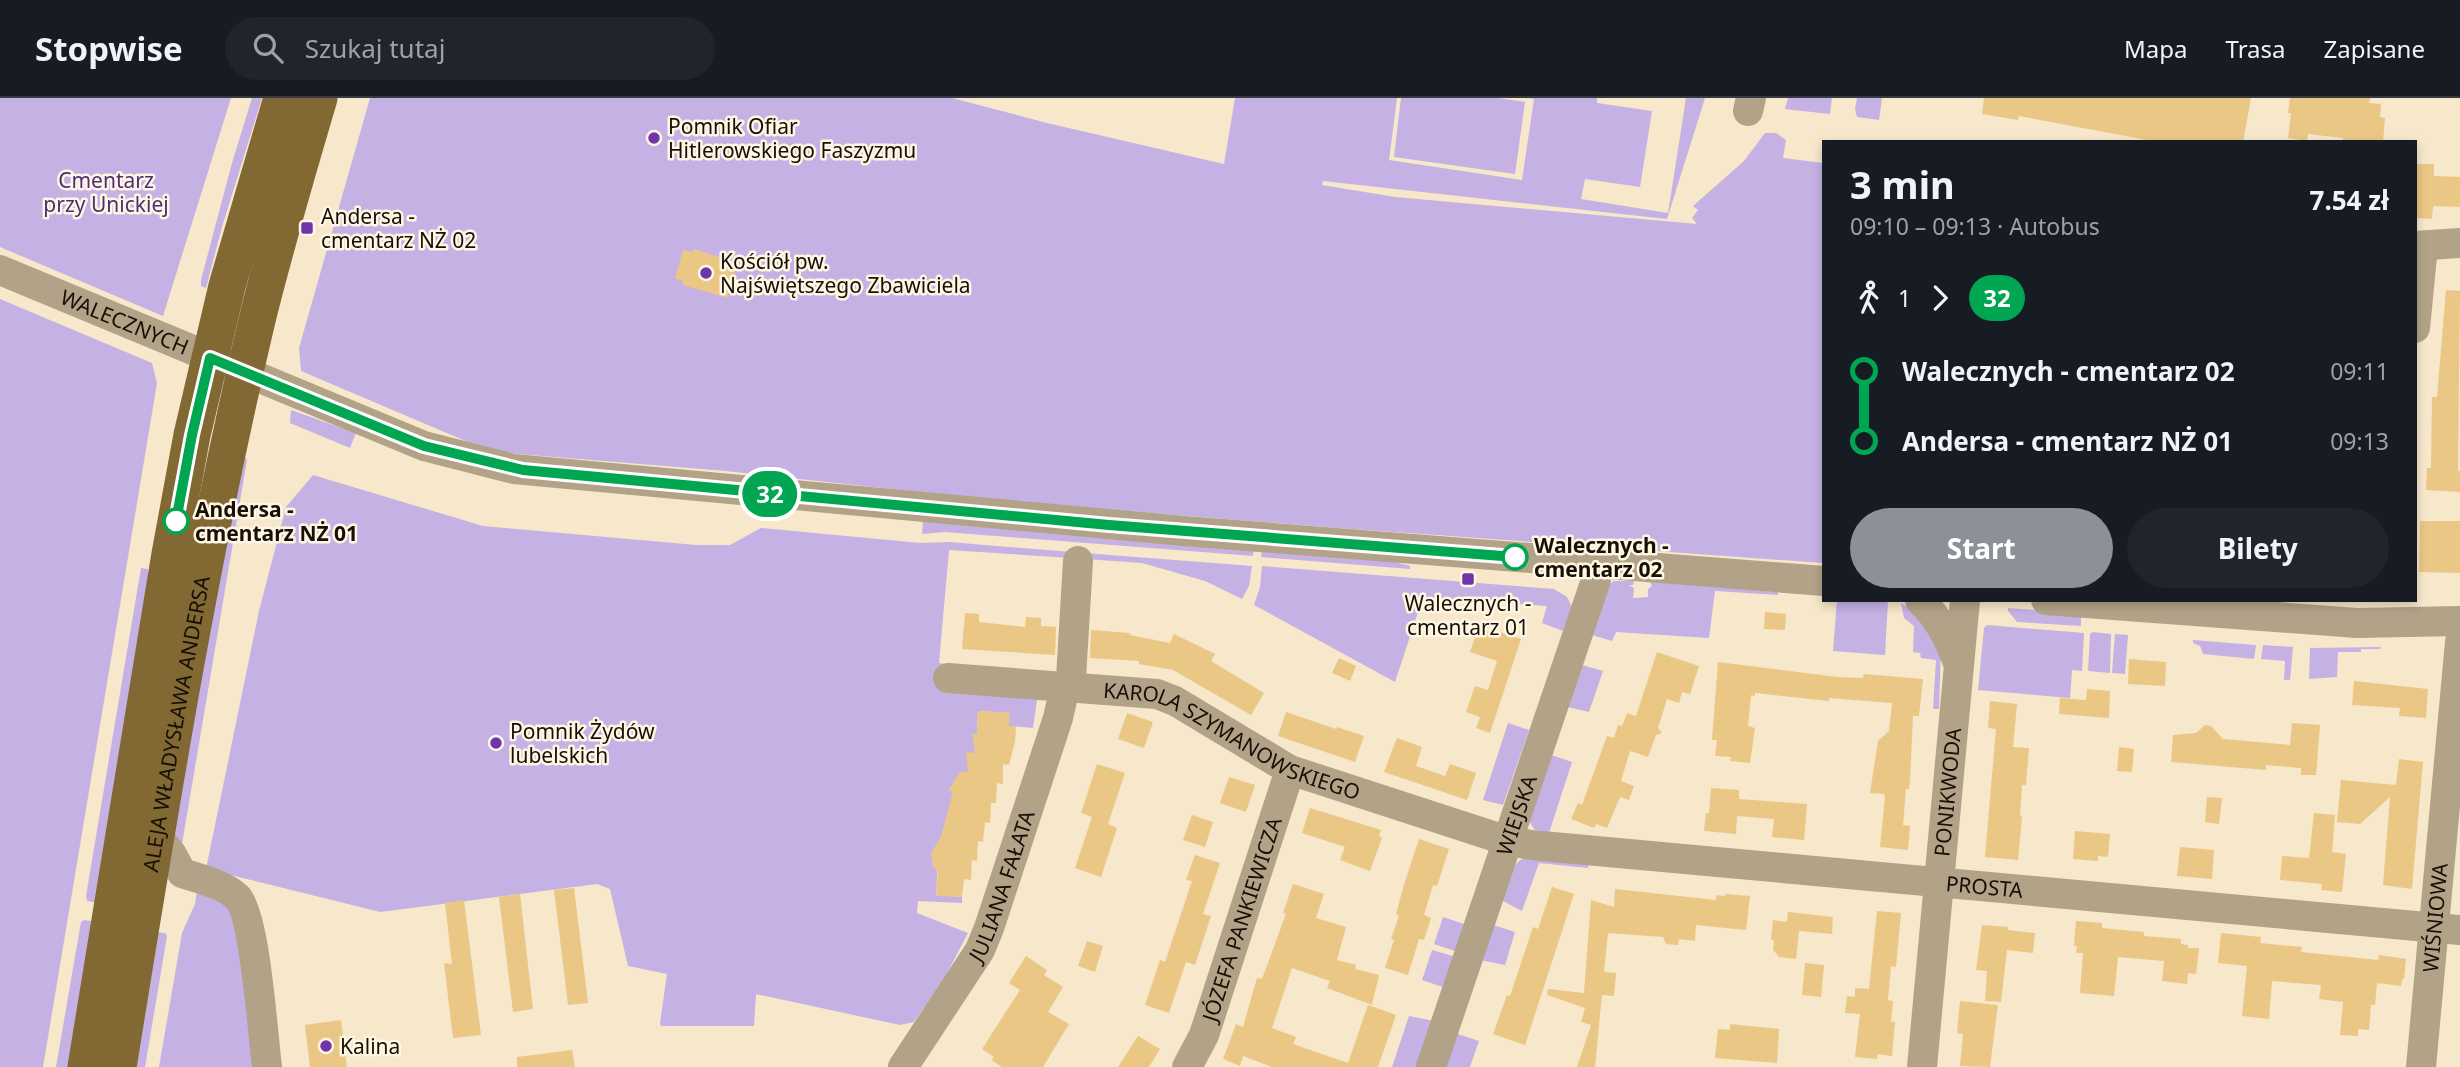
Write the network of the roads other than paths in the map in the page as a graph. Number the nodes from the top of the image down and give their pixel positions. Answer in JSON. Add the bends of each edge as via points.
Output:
{"nodes":[{"id":1,"x":282,"y":98,"type":"edge"},
{"id":2,"x":319,"y":98,"type":"edge"},
{"id":3,"x":2460,"y":243,"type":"edge"},
{"id":4,"x":2419,"y":246,"type":"edge"},
{"id":5,"x":0,"y":270,"type":"edge"},
{"id":6,"x":2417,"y":287,"type":"edge"},
{"id":7,"x":210,"y":358,"type":"junction"},
{"id":8,"x":245,"y":372,"type":"junction"},
{"id":9,"x":1078,"y":561,"type":"dead end"},
{"id":10,"x":1595,"y":563,"type":"junction"},
{"id":11,"x":1822,"y":581,"type":"edge"},
{"id":12,"x":1922,"y":602,"type":"edge"},
{"id":13,"x":1965,"y":602,"type":"edge"},
{"id":14,"x":2099,"y":602,"type":"edge"},
{"id":15,"x":2258,"y":608,"type":"edge"},
{"id":16,"x":2389,"y":612,"type":"edge"},
{"id":17,"x":2460,"y":621,"type":"edge"},
{"id":18,"x":2460,"y":642,"type":"edge"},
{"id":19,"x":1958,"y":663,"type":"junction"},
{"id":20,"x":948,"y":678,"type":"dead end"},
{"id":21,"x":1068,"y":682,"type":"junction"},
{"id":22,"x":1290,"y":770,"type":"junction"},
{"id":23,"x":156,"y":835,"type":"junction"},
{"id":24,"x":1507,"y":841,"type":"junction"},
{"id":25,"x":182,"y":873,"type":"junction"},
{"id":26,"x":1940,"y":882,"type":"junction"},
{"id":27,"x":145,"y":898,"type":"junction"},
{"id":28,"x":2446,"y":928,"type":"edge"},
{"id":29,"x":86,"y":1067,"type":"edge"},
{"id":30,"x":118,"y":1067,"type":"edge"},
{"id":31,"x":267,"y":1067,"type":"edge"},
{"id":32,"x":903,"y":1067,"type":"edge"},
{"id":33,"x":1187,"y":1067,"type":"edge"},
{"id":34,"x":1431,"y":1067,"type":"edge"},
{"id":35,"x":1922,"y":1067,"type":"edge"},
{"id":36,"x":2421,"y":1067,"type":"edge"}],
"edges":[{"from":1,"to":7,"type":"main road","name":"ALEJA WŁADYSŁAWA ANDERSA"},
{"from":2,"to":8,"type":"main road","name":"ALEJA WŁADYSŁAWA ANDERSA"},
{"from":3,"to":4,"type":"street"},
{"from":4,"to":6,"type":"street"},
{"from":5,"to":7,"type":"street","name":"WALECZNYCH"},
{"from":7,"to":8,"type":"street","name":"WALECZNYCH"},
{"from":7,"to":29,"type":"main road","name":"ALEJA WŁADYSŁAWA ANDERSA","via":[[178,506]]},
{"from":8,"to":10,"type":"street","name":"WALECZNYCH","via":[[424,446],[523,470],[1172,530]]},
{"from":8,"to":23,"type":"main road","name":"ALEJA WŁADYSŁAWA ANDERSA"},
{"from":9,"to":21,"type":"street","name":"JULIANA FAŁATA"},
{"from":10,"to":11,"type":"street","name":"WALECZNYCH"},
{"from":10,"to":24,"type":"street","name":"WIEJSKA","via":[[1596,580]]},
{"from":12,"to":19,"type":"street","via":[[1944,629]]},
{"from":13,"to":19,"type":"street","name":"PONIKWODA"},
{"from":14,"to":15,"type":"street"},
{"from":15,"to":16,"type":"street"},
{"from":16,"to":17,"type":"street"},
{"from":18,"to":28,"type":"street","name":"WIŚNIOWA"},
{"from":19,"to":26,"type":"street","name":"PONIKWODA"},
{"from":20,"to":21,"type":"street","name":"KAROLA SZYMANOWSKIEGO"},
{"from":21,"to":22,"type":"street","name":"KAROLA SZYMANOWSKIEGO","via":[[1157,694],[1175,701]]},
{"from":21,"to":32,"type":"street","name":"JULIANA FAŁATA","via":[[980,950]]},
{"from":22,"to":24,"type":"street","name":"KAROLA SZYMANOWSKIEGO"},
{"from":22,"to":33,"type":"street","name":"JÓZEFA PANKIEWICZA","via":[[1203,1035]]},
{"from":23,"to":25,"type":"street"},
{"from":23,"to":27,"type":"main road","name":"ALEJA WŁADYSŁAWA ANDERSA"},
{"from":24,"to":26,"type":"street","name":"PROSTA"},
{"from":24,"to":34,"type":"street","name":"WIEJSKA"},
{"from":25,"to":27,"type":"street"},
{"from":25,"to":31,"type":"street","via":[[226,889],[245,907]]},
{"from":26,"to":28,"type":"street","name":"PROSTA"},
{"from":26,"to":35,"type":"street","name":"PONIKWODA"},
{"from":27,"to":30,"type":"main road","name":"ALEJA WŁADYSŁAWA ANDERSA"},
{"from":28,"to":36,"type":"street","name":"WIŚNIOWA"}]}
